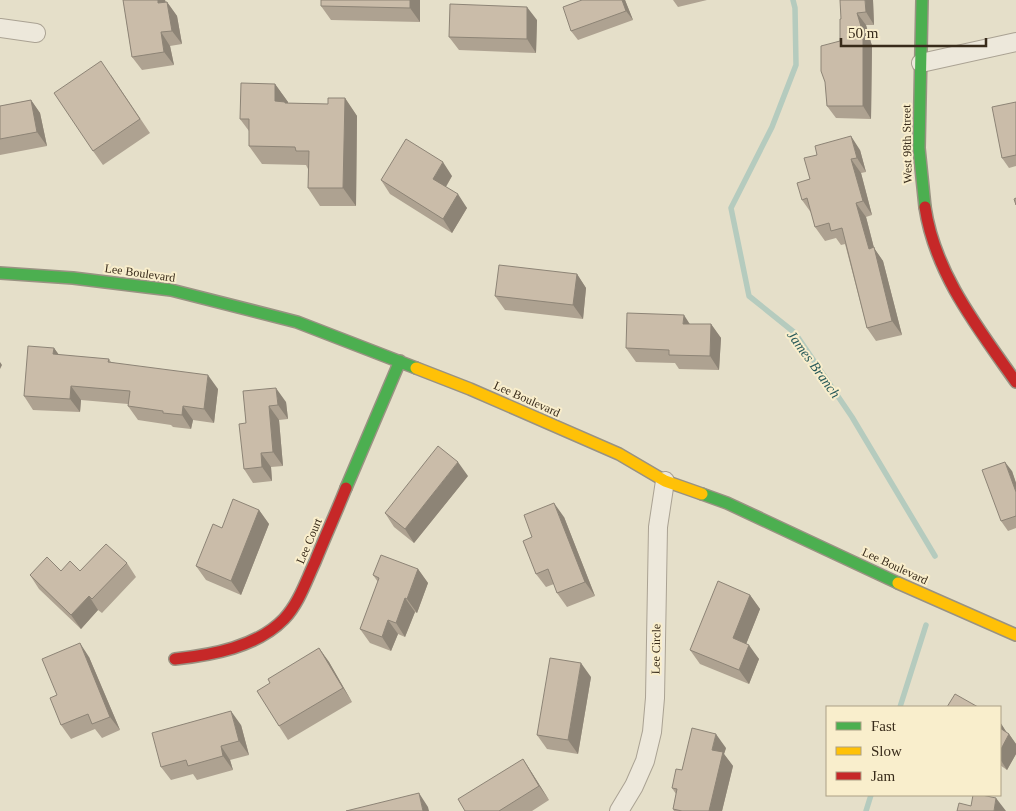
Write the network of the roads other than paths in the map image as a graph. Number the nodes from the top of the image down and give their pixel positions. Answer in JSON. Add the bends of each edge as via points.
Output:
{"nodes":[{"id":1,"x":922,"y":0,"type":"edge"},
{"id":2,"x":0,"y":28,"type":"edge"},
{"id":3,"x":36,"y":33,"type":"dead end"},
{"id":4,"x":1016,"y":42,"type":"edge"},
{"id":5,"x":921,"y":63,"type":"junction"},
{"id":6,"x":0,"y":273,"type":"edge"},
{"id":7,"x":400,"y":361,"type":"junction"},
{"id":8,"x":1016,"y":382,"type":"edge"},
{"id":9,"x":664,"y":481,"type":"junction"},
{"id":10,"x":1016,"y":635,"type":"edge"},
{"id":11,"x":175,"y":659,"type":"dead end"},
{"id":12,"x":619,"y":811,"type":"edge"}],
"edges":[{"from":1,"to":5,"type":"street","name":"West 98th Street"},
{"from":2,"to":3,"type":"street"},
{"from":4,"to":5,"type":"street"},
{"from":5,"to":8,"type":"street","name":"West 98th Street","via":[[919,168],[929,232],[957,294]]},
{"from":6,"to":7,"type":"street","name":"Lee Boulevard","via":[[171,290],[297,322]]},
{"from":7,"to":9,"type":"street","name":"Lee Boulevard","via":[[619,454]]},
{"from":7,"to":11,"type":"street","name":"Lee Court","via":[[301,594],[284,619],[262,636],[238,645]]},
{"from":9,"to":10,"type":"street","name":"Lee Boulevard","via":[[727,503]]},
{"from":9,"to":12,"type":"street","name":"Lee Circle","via":[[658,527],[652,732],[645,761]]}]}
